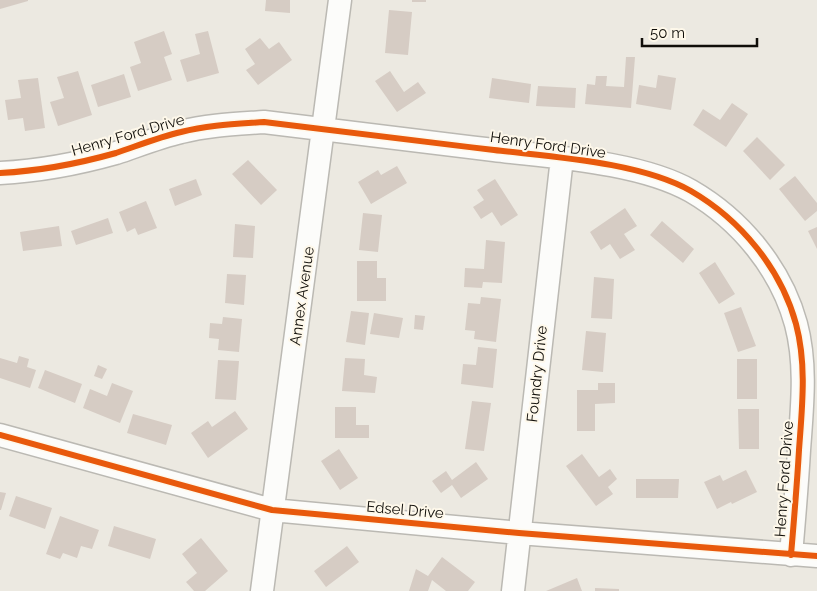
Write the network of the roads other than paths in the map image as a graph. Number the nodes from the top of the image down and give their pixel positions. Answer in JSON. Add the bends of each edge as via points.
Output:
{"nodes":[{"id":1,"x":340,"y":0,"type":"edge"},
{"id":2,"x":324,"y":130,"type":"junction"},
{"id":3,"x":562,"y":158,"type":"junction"},
{"id":4,"x":0,"y":173,"type":"edge"},
{"id":5,"x":0,"y":435,"type":"edge"},
{"id":6,"x":272,"y":510,"type":"junction"},
{"id":7,"x":519,"y":533,"type":"junction"},
{"id":8,"x":791,"y":555,"type":"junction"},
{"id":9,"x":817,"y":556,"type":"edge"},
{"id":10,"x":262,"y":591,"type":"edge"},
{"id":11,"x":513,"y":591,"type":"edge"}],
"edges":[{"from":1,"to":2,"type":"street","name":"Annex Avenue"},
{"from":2,"to":3,"type":"street","name":"Henry Ford Drive"},
{"from":2,"to":4,"type":"street","name":"Henry Ford Drive","via":[[264,122],[214,125],[179,132],[79,163],[35,172]]},
{"from":2,"to":6,"type":"street","name":"Annex Avenue"},
{"from":3,"to":7,"type":"street","name":"Foundry Drive"},
{"from":3,"to":8,"type":"street","name":"Henry Ford Drive","via":[[655,176],[690,190],[718,208],[742,230],[780,285],[796,324],[803,364],[803,404]]},
{"from":5,"to":6,"type":"street","name":"Edsel Drive"},
{"from":6,"to":7,"type":"street","name":"Edsel Drive"},
{"from":6,"to":10,"type":"street","name":"Annex Avenue"},
{"from":7,"to":8,"type":"street","name":"Edsel Drive"},
{"from":7,"to":11,"type":"street","name":"Foundry Drive"},
{"from":8,"to":9,"type":"street","name":"Edsel Drive"}]}
